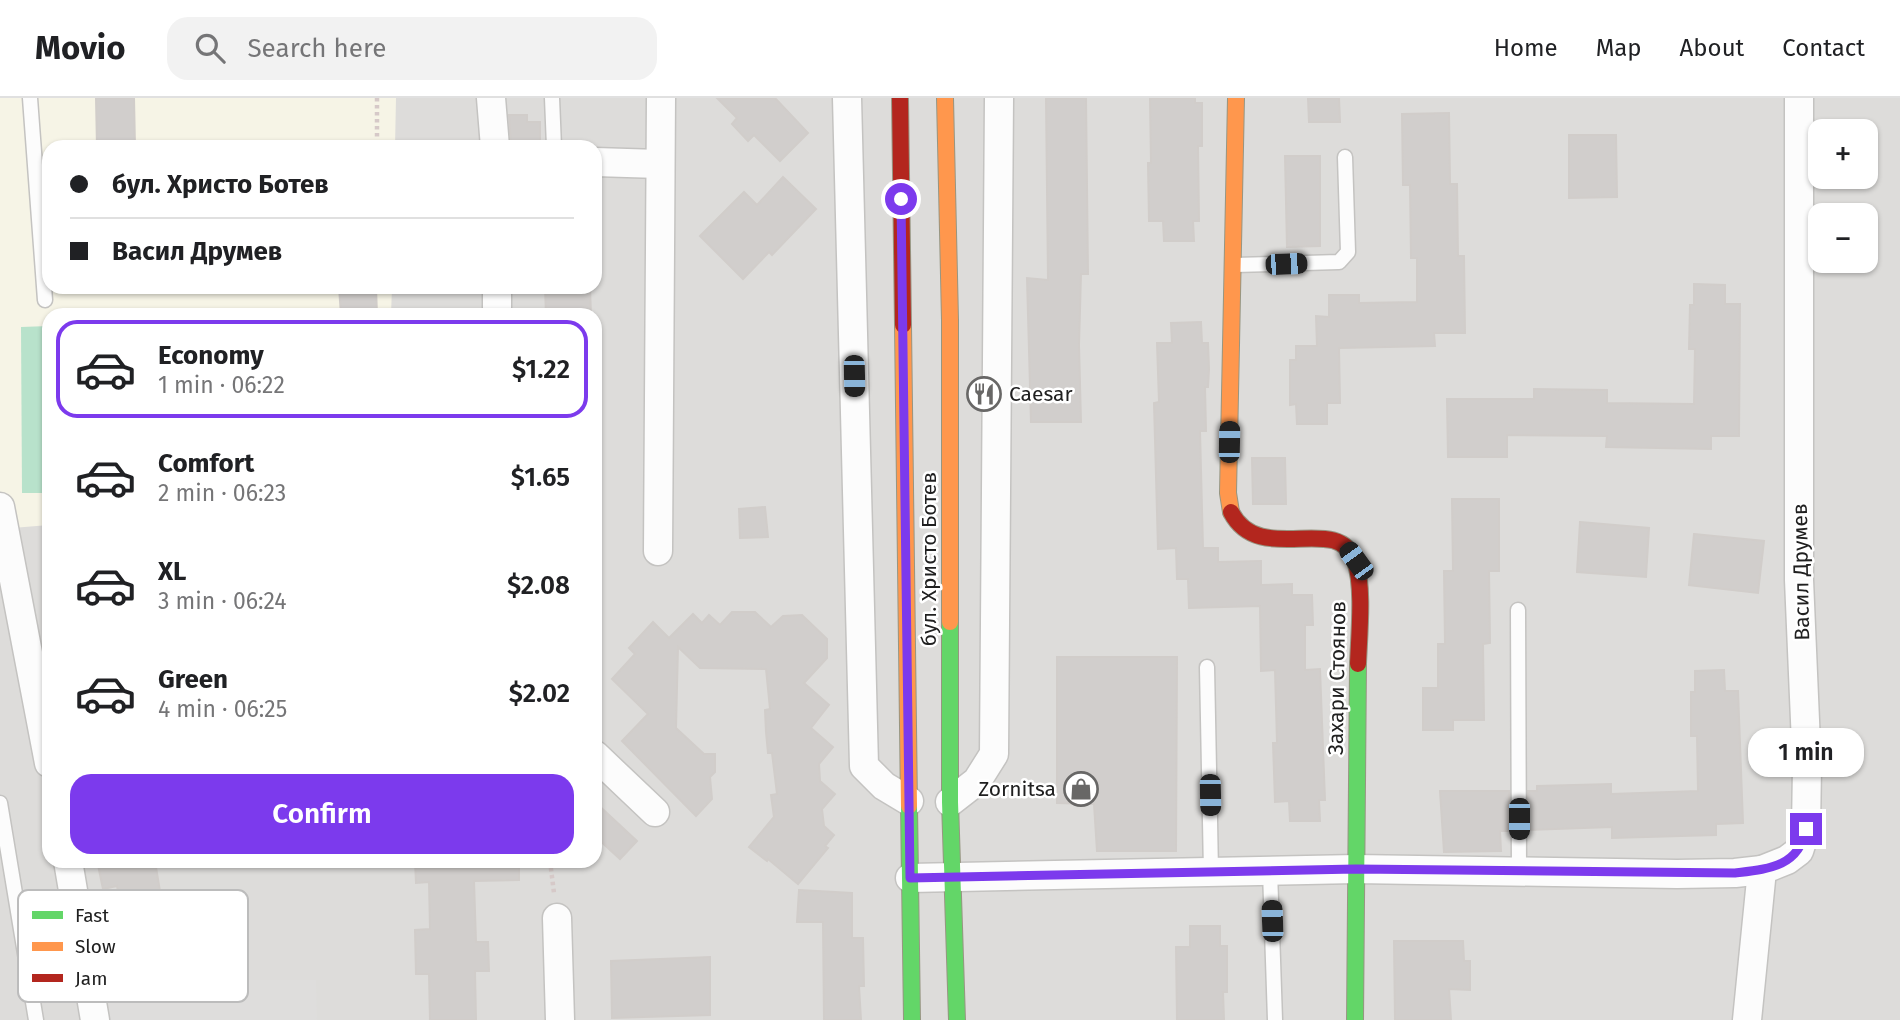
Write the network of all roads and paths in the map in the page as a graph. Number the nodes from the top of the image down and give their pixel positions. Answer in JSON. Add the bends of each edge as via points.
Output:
{"nodes":[{"id":1,"x":30,"y":98,"type":"edge"},
{"id":2,"x":377,"y":98,"type":"edge"},
{"id":3,"x":491,"y":98,"type":"edge"},
{"id":4,"x":552,"y":98,"type":"edge"},
{"id":5,"x":660,"y":98,"type":"edge"},
{"id":6,"x":847,"y":98,"type":"edge"},
{"id":7,"x":900,"y":98,"type":"edge"},
{"id":8,"x":946,"y":98,"type":"edge"},
{"id":9,"x":999,"y":98,"type":"edge"},
{"id":10,"x":1236,"y":98,"type":"edge"},
{"id":11,"x":1799,"y":98,"type":"edge"},
{"id":12,"x":377,"y":137,"type":"dead end"},
{"id":13,"x":494,"y":140,"type":"edge"},
{"id":14,"x":554,"y":140,"type":"edge"},
{"id":15,"x":1345,"y":157,"type":"dead end"},
{"id":16,"x":602,"y":162,"type":"edge"},
{"id":17,"x":659,"y":164,"type":"junction"},
{"id":18,"x":42,"y":260,"type":"edge"},
{"id":19,"x":1234,"y":265,"type":"junction"},
{"id":20,"x":45,"y":294,"type":"edge"},
{"id":21,"x":45,"y":300,"type":"dead end"},
{"id":22,"x":0,"y":507,"type":"edge"},
{"id":23,"x":658,"y":551,"type":"dead end"},
{"id":24,"x":1518,"y":610,"type":"dead end"},
{"id":25,"x":1207,"y":667,"type":"dead end"},
{"id":26,"x":42,"y":726,"type":"edge"},
{"id":27,"x":602,"y":762,"type":"edge"},
{"id":28,"x":909,"y":801,"type":"junction"},
{"id":29,"x":950,"y":802,"type":"junction"},
{"id":30,"x":0,"y":803,"type":"edge"},
{"id":31,"x":655,"y":812,"type":"dead end"},
{"id":32,"x":69,"y":868,"type":"edge"},
{"id":33,"x":1356,"y":869,"type":"junction"},
{"id":34,"x":1762,"y":870,"type":"junction"},
{"id":35,"x":1270,"y":871,"type":"junction"},
{"id":36,"x":1211,"y":872,"type":"junction"},
{"id":37,"x":1519,"y":872,"type":"junction"},
{"id":38,"x":910,"y":878,"type":"junction"},
{"id":39,"x":954,"y":878,"type":"junction"},
{"id":40,"x":73,"y":890,"type":"edge"},
{"id":41,"x":18,"y":912,"type":"edge"},
{"id":42,"x":558,"y":918,"type":"dead end"},
{"id":43,"x":33,"y":1002,"type":"edge"},
{"id":44,"x":92,"y":1002,"type":"edge"},
{"id":45,"x":36,"y":1020,"type":"edge"},
{"id":46,"x":95,"y":1020,"type":"edge"},
{"id":47,"x":560,"y":1020,"type":"edge"},
{"id":48,"x":912,"y":1020,"type":"edge"},
{"id":49,"x":957,"y":1020,"type":"edge"},
{"id":50,"x":1275,"y":1020,"type":"edge"},
{"id":51,"x":1355,"y":1020,"type":"edge"},
{"id":52,"x":1747,"y":1020,"type":"edge"}],
"edges":[{"from":1,"to":18,"type":"lane"},
{"from":2,"to":12,"type":"path"},
{"from":3,"to":13,"type":"street"},
{"from":4,"to":14,"type":"lane"},
{"from":5,"to":17,"type":"street"},
{"from":6,"to":28,"type":"street","via":[[864,766],[884,786]]},
{"from":7,"to":28,"type":"main road","name":"бул. Христо Ботев"},
{"from":8,"to":29,"type":"main road","name":"бул. Христо Ботев"},
{"from":9,"to":29,"type":"street","via":[[994,754],[977,781]]},
{"from":10,"to":19,"type":"main road","name":"Захари Стоянов"},
{"from":11,"to":34,"type":"street","name":"Васил Друмев","via":[[1799,580],[1806,829],[1799,851]]},
{"from":15,"to":19,"type":"lane","via":[[1348,252],[1339,262]]},
{"from":16,"to":17,"type":"street"},
{"from":17,"to":23,"type":"street"},
{"from":19,"to":33,"type":"main road","name":"Захари Стоянов","via":[[1231,514],[1255,537],[1330,541],[1346,547],[1356,561]]},
{"from":20,"to":21,"type":"lane"},
{"from":22,"to":26,"type":"street"},
{"from":24,"to":37,"type":"lane"},
{"from":25,"to":36,"type":"lane"},
{"from":27,"to":31,"type":"street"},
{"from":28,"to":38,"type":"main road","name":"бул. Христо Ботев"},
{"from":29,"to":39,"type":"main road","name":"бул. Христо Ботев"},
{"from":30,"to":41,"type":"lane"},
{"from":32,"to":40,"type":"street"},
{"from":33,"to":35,"type":"street"},
{"from":33,"to":37,"type":"street"},
{"from":33,"to":51,"type":"main road","name":"Захари Стоянов"},
{"from":34,"to":37,"type":"street"},
{"from":34,"to":52,"type":"street"},
{"from":35,"to":36,"type":"street"},
{"from":35,"to":50,"type":"lane"},
{"from":36,"to":39,"type":"street"},
{"from":38,"to":39,"type":"street"},
{"from":38,"to":48,"type":"main road","name":"бул. Христо Ботев"},
{"from":39,"to":49,"type":"main road","name":"бул. Христо Ботев"},
{"from":42,"to":47,"type":"street"},
{"from":43,"to":45,"type":"lane"},
{"from":44,"to":46,"type":"street"}]}
